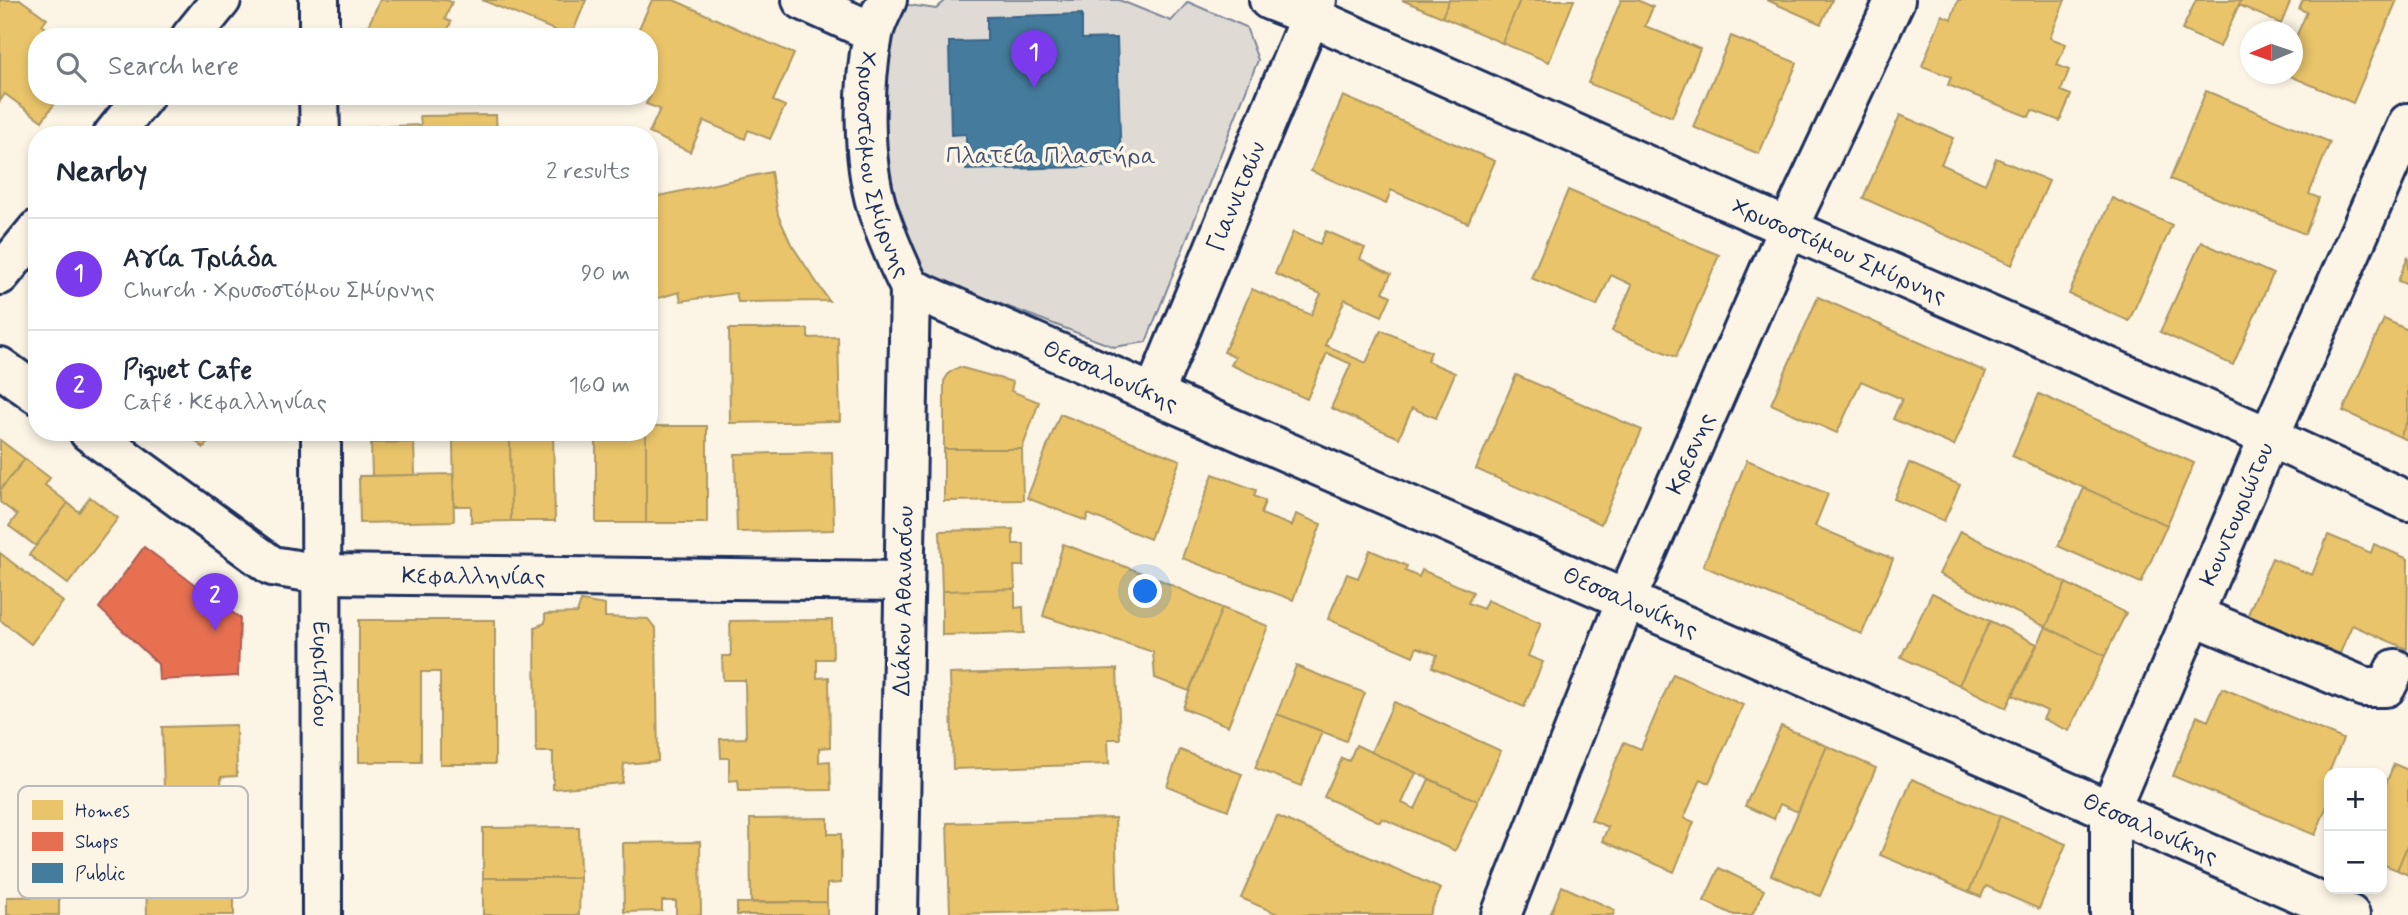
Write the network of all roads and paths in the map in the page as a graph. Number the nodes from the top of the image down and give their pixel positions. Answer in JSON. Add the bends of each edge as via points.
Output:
{"nodes":[{"id":1,"x":221,"y":0,"type":"edge"},
{"id":2,"x":319,"y":0,"type":"edge"},
{"id":3,"x":802,"y":0,"type":"edge"},
{"id":4,"x":1269,"y":0,"type":"edge"},
{"id":5,"x":1895,"y":0,"type":"edge"},
{"id":6,"x":1313,"y":8,"type":"edge"},
{"id":7,"x":880,"y":16,"type":"edge"},
{"id":8,"x":198,"y":28,"type":"edge"},
{"id":9,"x":319,"y":28,"type":"edge"},
{"id":10,"x":137,"y":105,"type":"edge"},
{"id":11,"x":319,"y":105,"type":"edge"},
{"id":12,"x":2408,"y":123,"type":"edge"},
{"id":13,"x":120,"y":126,"type":"edge"},
{"id":14,"x":320,"y":126,"type":"edge"},
{"id":15,"x":1788,"y":228,"type":"junction"},
{"id":16,"x":28,"y":241,"type":"edge"},
{"id":17,"x":0,"y":275,"type":"edge"},
{"id":18,"x":910,"y":288,"type":"junction"},
{"id":19,"x":0,"y":368,"type":"edge"},
{"id":20,"x":28,"y":388,"type":"edge"},
{"id":21,"x":1154,"y":394,"type":"junction"},
{"id":22,"x":2269,"y":437,"type":"junction"},
{"id":23,"x":101,"y":441,"type":"edge"},
{"id":24,"x":321,"y":441,"type":"edge"},
{"id":25,"x":2408,"y":501,"type":"edge"},
{"id":26,"x":321,"y":574,"type":"junction"},
{"id":27,"x":903,"y":581,"type":"junction"},
{"id":28,"x":1626,"y":600,"type":"junction"},
{"id":29,"x":2193,"y":615,"type":"junction"},
{"id":30,"x":2395,"y":668,"type":"dead end"},
{"id":31,"x":2110,"y":810,"type":"junction"},
{"id":32,"x":322,"y":915,"type":"edge"},
{"id":33,"x":898,"y":915,"type":"edge"},
{"id":34,"x":1501,"y":915,"type":"edge"},
{"id":35,"x":2110,"y":915,"type":"edge"},
{"id":36,"x":2350,"y":915,"type":"edge"}],
"edges":[{"from":1,"to":8,"type":"street"},
{"from":2,"to":9,"type":"street"},
{"from":3,"to":7,"type":"street"},
{"from":4,"to":6,"type":"street","name":"Χρυσοστόμου Σμύρνης"},
{"from":5,"to":15,"type":"street","name":"Κρεσνης"},
{"from":6,"to":15,"type":"street","name":"Χρυσοστόμου Σμύρνης"},
{"from":6,"to":21,"type":"street","name":"Γιαννιτσών"},
{"from":7,"to":18,"type":"street","name":"Χρυσοστόμου Σμύρνης","via":[[868,71],[869,164],[877,205]]},
{"from":10,"to":13,"type":"street"},
{"from":11,"to":14,"type":"street"},
{"from":12,"to":22,"type":"street","name":"Κουντουριώτου"},
{"from":15,"to":22,"type":"street","name":"Χρυσοστόμου Σμύρνης"},
{"from":15,"to":28,"type":"street","name":"Κρεσνης"},
{"from":16,"to":17,"type":"street"},
{"from":18,"to":21,"type":"street","name":"Θεσσαλονίκης"},
{"from":18,"to":27,"type":"street","name":"Διάκου Αθανασίου"},
{"from":19,"to":20,"type":"street"},
{"from":21,"to":28,"type":"street","name":"Θεσσαλονίκης"},
{"from":22,"to":25,"type":"street","name":"Χρυσοστόμου Σμύρνης"},
{"from":22,"to":29,"type":"street","name":"Κουντουριώτου"},
{"from":23,"to":26,"type":"street","name":"Κεφαλληνίας","via":[[272,566]]},
{"from":24,"to":26,"type":"street","name":"Ευριπίδου"},
{"from":26,"to":27,"type":"street","name":"Κεφαλληνίας"},
{"from":26,"to":32,"type":"street","name":"Ευριπίδου"},
{"from":27,"to":33,"type":"street","name":"Διάκου Αθανασίου"},
{"from":28,"to":31,"type":"street","name":"Θεσσαλονίκης"},
{"from":28,"to":34,"type":"street","name":"Κρεσνης"},
{"from":29,"to":30,"type":"street","via":[[2364,687],[2386,687]]},
{"from":29,"to":31,"type":"street","name":"Κουντουριώτου"},
{"from":31,"to":35,"type":"street","name":"Κουντουριώτου"},
{"from":31,"to":36,"type":"street","name":"Θεσσαλονίκης"}]}
